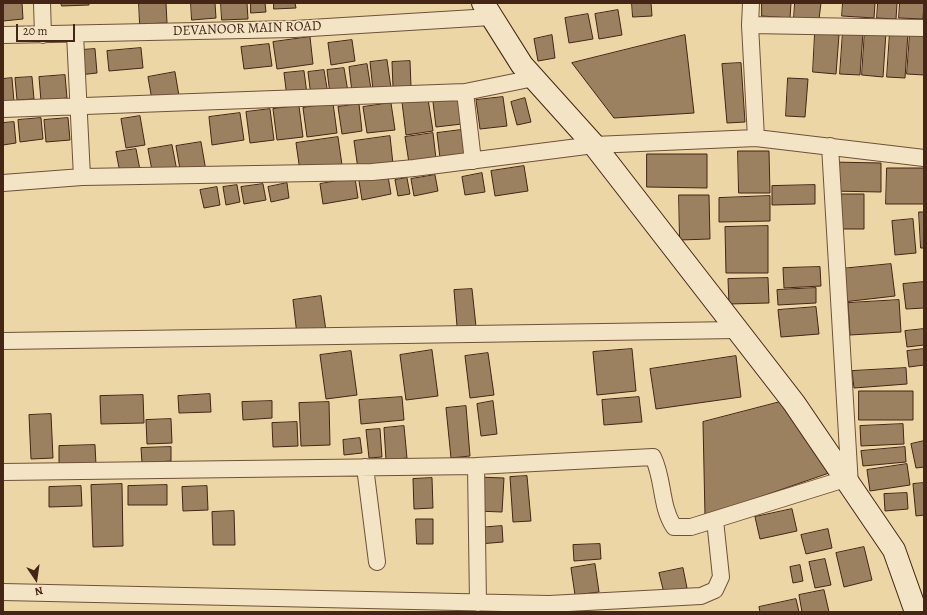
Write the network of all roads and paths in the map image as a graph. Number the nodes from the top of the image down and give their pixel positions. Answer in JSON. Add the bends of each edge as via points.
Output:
{"nodes":[{"id":1,"x":42,"y":3,"type":"edge"},
{"id":2,"x":751,"y":3,"type":"edge"},
{"id":3,"x":487,"y":10,"type":"edge"},
{"id":4,"x":750,"y":25,"type":"junction"},
{"id":5,"x":924,"y":28,"type":"edge"},
{"id":6,"x":75,"y":34,"type":"junction"},
{"id":7,"x":3,"y":35,"type":"edge"},
{"id":8,"x":43,"y":35,"type":"junction"},
{"id":9,"x":534,"y":78,"type":"junction"},
{"id":10,"x":465,"y":92,"type":"junction"},
{"id":11,"x":79,"y":107,"type":"junction"},
{"id":12,"x":3,"y":109,"type":"edge"},
{"id":13,"x":756,"y":138,"type":"junction"},
{"id":14,"x":594,"y":145,"type":"junction"},
{"id":15,"x":830,"y":146,"type":"junction"},
{"id":16,"x":924,"y":158,"type":"edge"},
{"id":17,"x":473,"y":161,"type":"junction"},
{"id":18,"x":82,"y":177,"type":"junction"},
{"id":19,"x":3,"y":183,"type":"edge"},
{"id":20,"x":738,"y":330,"type":"junction"},
{"id":21,"x":3,"y":341,"type":"edge"},
{"id":22,"x":476,"y":466,"type":"junction"},
{"id":23,"x":365,"y":467,"type":"junction"},
{"id":24,"x":3,"y":472,"type":"edge"},
{"id":25,"x":848,"y":483,"type":"junction"},
{"id":26,"x":715,"y":520,"type":"junction"},
{"id":27,"x":377,"y":562,"type":"dead end"},
{"id":28,"x":3,"y":592,"type":"edge"},
{"id":29,"x":478,"y":603,"type":"junction"},
{"id":30,"x":916,"y":612,"type":"edge"}],
"edges":[{"from":1,"to":8,"type":"street"},
{"from":2,"to":4,"type":"street"},
{"from":3,"to":6,"type":"street","name":"DEVANOOR MAIN ROAD","via":[[294,29]]},
{"from":3,"to":9,"type":"street","via":[[522,65]]},
{"from":4,"to":5,"type":"street"},
{"from":4,"to":13,"type":"street"},
{"from":6,"to":8,"type":"street","name":"DEVANOOR MAIN ROAD"},
{"from":6,"to":11,"type":"street"},
{"from":7,"to":8,"type":"street","name":"DEVANOOR MAIN ROAD"},
{"from":9,"to":10,"type":"street"},
{"from":9,"to":14,"type":"street"},
{"from":10,"to":11,"type":"street"},
{"from":10,"to":17,"type":"street"},
{"from":11,"to":12,"type":"street"},
{"from":11,"to":18,"type":"street"},
{"from":13,"to":14,"type":"street"},
{"from":13,"to":15,"type":"street"},
{"from":14,"to":17,"type":"street"},
{"from":14,"to":20,"type":"street"},
{"from":15,"to":16,"type":"street"},
{"from":15,"to":25,"type":"street"},
{"from":17,"to":18,"type":"street","via":[[372,172]]},
{"from":18,"to":19,"type":"street"},
{"from":20,"to":21,"type":"street"},
{"from":20,"to":25,"type":"street","via":[[794,403]]},
{"from":22,"to":23,"type":"street"},
{"from":22,"to":26,"type":"street","via":[[652,457],[659,470],[667,516],[674,527],[690,527]]},
{"from":22,"to":29,"type":"street"},
{"from":23,"to":24,"type":"street"},
{"from":23,"to":27,"type":"street"},
{"from":25,"to":26,"type":"street"},
{"from":25,"to":30,"type":"street","via":[[894,550]]},
{"from":26,"to":29,"type":"street","via":[[721,577],[715,590],[701,596],[549,604]]},
{"from":28,"to":29,"type":"street"}]}
